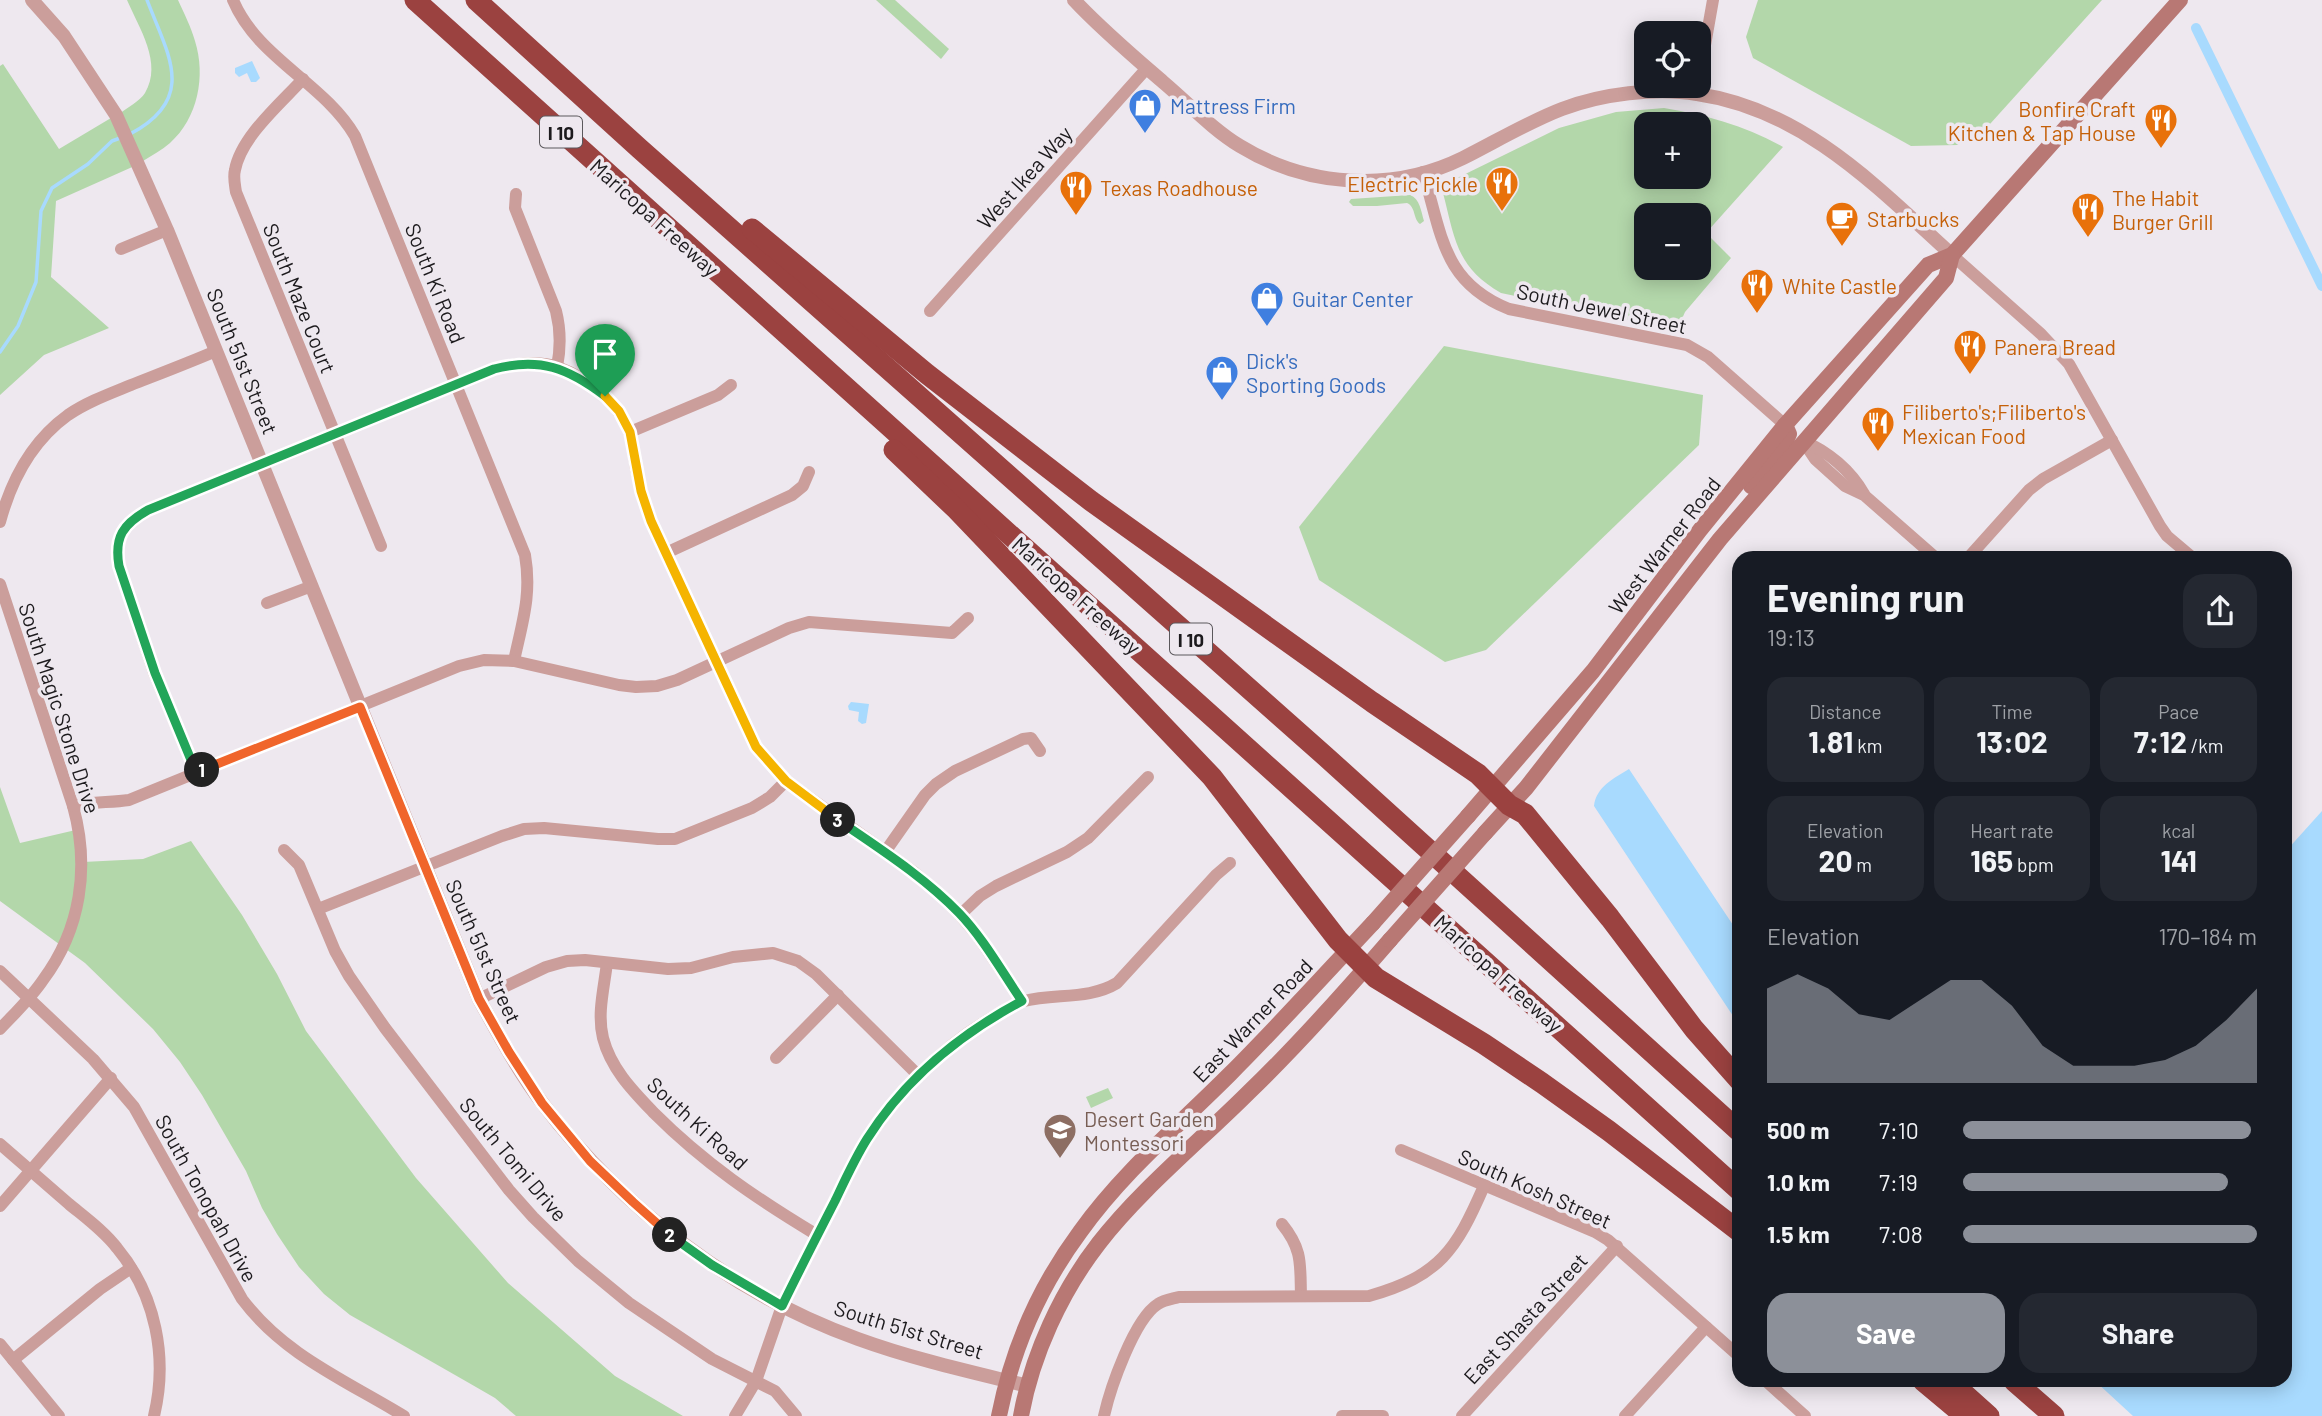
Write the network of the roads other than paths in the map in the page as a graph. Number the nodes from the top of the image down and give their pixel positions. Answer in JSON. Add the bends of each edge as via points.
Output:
{"nodes":[{"id":1,"x":32,"y":0,"type":"edge"},
{"id":2,"x":233,"y":0,"type":"edge"},
{"id":3,"x":415,"y":0,"type":"edge"},
{"id":4,"x":476,"y":0,"type":"edge"},
{"id":5,"x":1074,"y":0,"type":"edge"},
{"id":6,"x":1713,"y":0,"type":"edge"},
{"id":7,"x":2180,"y":0,"type":"edge"},
{"id":8,"x":1709,"y":21,"type":"edge"},
{"id":9,"x":1147,"y":68,"type":"junction"},
{"id":10,"x":303,"y":79,"type":"junction"},
{"id":11,"x":1711,"y":91,"type":"edge"},
{"id":12,"x":1634,"y":94,"type":"edge"},
{"id":13,"x":640,"y":149,"type":"junction"},
{"id":14,"x":1423,"y":172,"type":"junction"},
{"id":15,"x":516,"y":194,"type":"dead end"},
{"id":16,"x":167,"y":230,"type":"junction"},
{"id":17,"x":121,"y":249,"type":"dead end"},
{"id":18,"x":1952,"y":255,"type":"junction"},
{"id":19,"x":708,"y":265,"type":"junction"},
{"id":20,"x":930,"y":311,"type":"dead end"},
{"id":21,"x":216,"y":351,"type":"junction"},
{"id":22,"x":557,"y":367,"type":"junction"},
{"id":23,"x":731,"y":384,"type":"dead end"},
{"id":24,"x":456,"y":385,"type":"junction"},
{"id":25,"x":1785,"y":425,"type":"junction"},
{"id":26,"x":630,"y":432,"type":"junction"},
{"id":27,"x":335,"y":433,"type":"junction"},
{"id":28,"x":2112,"y":440,"type":"junction"},
{"id":29,"x":1803,"y":441,"type":"junction"},
{"id":30,"x":262,"y":464,"type":"junction"},
{"id":31,"x":809,"y":472,"type":"dead end"},
{"id":32,"x":0,"y":522,"type":"edge"},
{"id":33,"x":381,"y":546,"type":"dead end"},
{"id":34,"x":1928,"y":551,"type":"edge"},
{"id":35,"x":1974,"y":551,"type":"edge"},
{"id":36,"x":2185,"y":551,"type":"edge"},
{"id":37,"x":666,"y":553,"type":"junction"},
{"id":38,"x":1706,"y":557,"type":"junction"},
{"id":39,"x":0,"y":584,"type":"edge"},
{"id":40,"x":312,"y":586,"type":"junction"},
{"id":41,"x":267,"y":603,"type":"dead end"},
{"id":42,"x":968,"y":618,"type":"dead end"},
{"id":43,"x":513,"y":661,"type":"junction"},
{"id":44,"x":716,"y":663,"type":"junction"},
{"id":45,"x":360,"y":707,"type":"junction"},
{"id":46,"x":1040,"y":751,"type":"dead end"},
{"id":47,"x":196,"y":772,"type":"junction"},
{"id":48,"x":1148,"y":777,"type":"dead end"},
{"id":49,"x":786,"y":781,"type":"junction"},
{"id":50,"x":1492,"y":789,"type":"junction"},
{"id":51,"x":1509,"y":805,"type":"junction"},
{"id":52,"x":73,"y":806,"type":"junction"},
{"id":53,"x":284,"y":850,"type":"dead end"},
{"id":54,"x":885,"y":852,"type":"junction"},
{"id":55,"x":1230,"y":863,"type":"dead end"},
{"id":56,"x":424,"y":867,"type":"junction"},
{"id":57,"x":1419,"y":872,"type":"joint"},
{"id":58,"x":318,"y":909,"type":"junction"},
{"id":59,"x":961,"y":915,"type":"junction"},
{"id":60,"x":1348,"y":950,"type":"junction"},
{"id":61,"x":607,"y":963,"type":"junction"},
{"id":62,"x":1366,"y":968,"type":"junction"},
{"id":63,"x":0,"y":971,"type":"edge"},
{"id":64,"x":838,"y":995,"type":"junction"},
{"id":65,"x":29,"y":998,"type":"junction"},
{"id":66,"x":479,"y":999,"type":"junction"},
{"id":67,"x":1022,"y":1001,"type":"junction"},
{"id":68,"x":0,"y":1029,"type":"edge"},
{"id":69,"x":776,"y":1058,"type":"dead end"},
{"id":70,"x":1732,"y":1072,"type":"edge"},
{"id":71,"x":919,"y":1076,"type":"junction"},
{"id":72,"x":111,"y":1078,"type":"junction"},
{"id":73,"x":1732,"y":1125,"type":"edge"},
{"id":74,"x":0,"y":1144,"type":"edge"},
{"id":75,"x":1401,"y":1150,"type":"dead end"},
{"id":76,"x":30,"y":1171,"type":"junction"},
{"id":77,"x":1732,"y":1184,"type":"edge"},
{"id":78,"x":1484,"y":1186,"type":"junction"},
{"id":79,"x":0,"y":1206,"type":"edge"},
{"id":80,"x":1095,"y":1213,"type":"junction"},
{"id":81,"x":1282,"y":1224,"type":"dead end"},
{"id":82,"x":1732,"y":1226,"type":"edge"},
{"id":83,"x":1113,"y":1227,"type":"junction"},
{"id":84,"x":817,"y":1235,"type":"junction"},
{"id":85,"x":1617,"y":1246,"type":"junction"},
{"id":86,"x":131,"y":1268,"type":"junction"},
{"id":87,"x":1301,"y":1296,"type":"junction"},
{"id":88,"x":782,"y":1306,"type":"junction"},
{"id":89,"x":1706,"y":1327,"type":"junction"},
{"id":90,"x":0,"y":1345,"type":"edge"},
{"id":91,"x":1732,"y":1350,"type":"edge"},
{"id":92,"x":13,"y":1360,"type":"junction"},
{"id":93,"x":756,"y":1381,"type":"junction"},
{"id":94,"x":1007,"y":1381,"type":"junction"},
{"id":95,"x":1028,"y":1386,"type":"junction"},
{"id":96,"x":1771,"y":1387,"type":"edge"},
{"id":97,"x":1930,"y":1387,"type":"edge"},
{"id":98,"x":1957,"y":1387,"type":"edge"},
{"id":99,"x":2021,"y":1387,"type":"edge"},
{"id":100,"x":2039,"y":1387,"type":"edge"},
{"id":101,"x":382,"y":1410,"type":"edge"},
{"id":102,"x":1795,"y":1413,"type":"edge"},
{"id":103,"x":59,"y":1416,"type":"edge"},
{"id":104,"x":154,"y":1416,"type":"edge"},
{"id":105,"x":404,"y":1416,"type":"edge"},
{"id":106,"x":735,"y":1416,"type":"edge"},
{"id":107,"x":796,"y":1416,"type":"edge"},
{"id":108,"x":999,"y":1416,"type":"edge"},
{"id":109,"x":1021,"y":1416,"type":"edge"},
{"id":110,"x":1104,"y":1416,"type":"edge"},
{"id":111,"x":1342,"y":1416,"type":"edge"},
{"id":112,"x":1382,"y":1416,"type":"edge"},
{"id":113,"x":1462,"y":1416,"type":"edge"},
{"id":114,"x":1625,"y":1416,"type":"edge"},
{"id":115,"x":1965,"y":1416,"type":"edge"},
{"id":116,"x":1989,"y":1416,"type":"edge"},
{"id":117,"x":2053,"y":1416,"type":"edge"},
{"id":118,"x":2071,"y":1416,"type":"edge"}],
"edges":[{"from":1,"to":16,"type":"street","name":"South 51st Street","via":[[79,57],[116,115]]},
{"from":2,"to":10,"type":"street","name":"South Ki Road","via":[[261,43]]},
{"from":3,"to":19,"type":"highway","name":"Maricopa Freeway","number":"I 10"},
{"from":4,"to":13,"type":"highway","name":"Maricopa Freeway","number":"I 10"},
{"from":5,"to":9,"type":"street"},
{"from":6,"to":8,"type":"street"},
{"from":7,"to":18,"type":"main road","name":"West Warner Road"},
{"from":9,"to":14,"type":"street","via":[[1229,138],[1296,172],[1358,181]]},
{"from":9,"to":20,"type":"street","name":"West Ikea Way"},
{"from":10,"to":24,"type":"street","name":"South Ki Road","via":[[333,105],[355,136]]},
{"from":10,"to":27,"type":"street","name":"South Maze Court","via":[[251,137],[234,174],[236,192]]},
{"from":11,"to":18,"type":"street","via":[[1810,136],[1852,166]]},
{"from":12,"to":14,"type":"street","via":[[1586,102],[1551,114],[1460,160]]},
{"from":13,"to":50,"type":"highway","via":[[728,209],[927,374],[1091,501],[1478,774]]},
{"from":13,"to":73,"type":"highway","name":"Maricopa Freeway","number":"I 10","via":[[1335,765]]},
{"from":14,"to":25,"type":"street","name":"South Jewel Street","via":[[1447,253],[1475,291],[1509,309],[1687,345],[1708,357]]},
{"from":15,"to":22,"type":"street","via":[[514,208],[560,327]]},
{"from":16,"to":17,"type":"street"},
{"from":16,"to":21,"type":"street","name":"South 51st Street"},
{"from":18,"to":25,"type":"main road","name":"West Warner Road","via":[[1927,265]]},
{"from":18,"to":28,"type":"street","via":[[2061,355]]},
{"from":18,"to":29,"type":"main road","name":"West Warner Road","via":[[1946,278]]},
{"from":19,"to":60,"type":"highway","via":[[724,295],[957,510],[1212,777]]},
{"from":19,"to":77,"type":"highway","name":"Maricopa Freeway","number":"I 10"},
{"from":21,"to":30,"type":"street","name":"South 51st Street"},
{"from":21,"to":32,"type":"street","via":[[67,416],[23,464]]},
{"from":22,"to":24,"type":"street","via":[[513,364]]},
{"from":22,"to":26,"type":"street","via":[[605,396]]},
{"from":23,"to":26,"type":"street","via":[[718,395]]},
{"from":24,"to":27,"type":"street"},
{"from":24,"to":43,"type":"street","name":"South Ki Road","via":[[525,555],[528,591]]},
{"from":25,"to":38,"type":"main road","via":[[1789,434],[1784,446],[1712,532],[1704,545]]},
{"from":25,"to":50,"type":"main road","name":"West Warner Road","via":[[1593,671]]},
{"from":26,"to":37,"type":"street","via":[[641,491]]},
{"from":27,"to":30,"type":"street"},
{"from":27,"to":33,"type":"street","name":"South Maze Court"},
{"from":28,"to":35,"type":"street","via":[[2035,485]]},
{"from":28,"to":36,"type":"street","via":[[2160,526]]},
{"from":29,"to":34,"type":"street","via":[[1819,447],[1855,479],[1864,495]]},
{"from":29,"to":38,"type":"main road","name":"West Warner Road"},
{"from":30,"to":40,"type":"street","name":"South 51st Street"},
{"from":30,"to":47,"type":"street","via":[[148,510],[121,533],[117,551],[155,673]]},
{"from":31,"to":37,"type":"street","via":[[792,495]]},
{"from":37,"to":44,"type":"street"},
{"from":38,"to":51,"type":"main road","name":"West Warner Road"},
{"from":39,"to":52,"type":"street","name":"South Magic Stone Drive"},
{"from":40,"to":41,"type":"street"},
{"from":40,"to":45,"type":"street","name":"South 51st Street"},
{"from":42,"to":44,"type":"street","via":[[952,634],[809,622]]},
{"from":43,"to":44,"type":"street","via":[[636,687],[657,686]]},
{"from":43,"to":45,"type":"street","via":[[484,660],[459,666]]},
{"from":44,"to":49,"type":"street","via":[[756,747]]},
{"from":45,"to":47,"type":"street"},
{"from":45,"to":56,"type":"street","name":"South 51st Street"},
{"from":46,"to":54,"type":"street","via":[[1031,738],[1023,739],[955,771],[925,795]]},
{"from":47,"to":52,"type":"street","via":[[129,800]]},
{"from":48,"to":59,"type":"street","via":[[1088,838],[996,886]]},
{"from":49,"to":54,"type":"street"},
{"from":49,"to":56,"type":"street","via":[[752,808],[675,839],[524,830]]},
{"from":50,"to":51,"type":"highway"},
{"from":50,"to":57,"type":"main road","name":"West Warner Road","bridge":true},
{"from":51,"to":62,"type":"main road","name":"West Warner Road","bridge":true},
{"from":51,"to":70,"type":"highway","via":[[1525,814]]},
{"from":52,"to":65,"type":"street","name":"South Magic Stone Drive","via":[[80,829],[82,886],[63,948]]},
{"from":53,"to":58,"type":"street","name":"South Tomi Drive","via":[[299,865]]},
{"from":54,"to":59,"type":"street"},
{"from":55,"to":67,"type":"street","via":[[1108,989]]},
{"from":56,"to":58,"type":"street"},
{"from":56,"to":66,"type":"street","name":"South 51st Street"},
{"from":57,"to":60,"type":"main road","name":"East Warner Road","bridge":true},
{"from":58,"to":93,"type":"street","name":"South Tomi Drive","via":[[335,951],[367,1003],[533,1217],[629,1303],[712,1359]]},
{"from":59,"to":67,"type":"street"},
{"from":60,"to":62,"type":"highway"},
{"from":60,"to":80,"type":"main road","name":"East Warner Road"},
{"from":61,"to":64,"type":"street","via":[[691,968],[773,953],[798,961]]},
{"from":61,"to":66,"type":"street","via":[[567,961]]},
{"from":61,"to":84,"type":"street","name":"South Ki Road","via":[[603,1037],[612,1062],[630,1088],[729,1179]]},
{"from":62,"to":82,"type":"highway","via":[[1542,1083]]},
{"from":62,"to":83,"type":"main road","via":[[1287,1055]]},
{"from":63,"to":65,"type":"street","name":"South Tonopah Drive"},
{"from":64,"to":69,"type":"street"},
{"from":64,"to":71,"type":"street"},
{"from":65,"to":68,"type":"street","name":"South Magic Stone Drive"},
{"from":65,"to":72,"type":"street","name":"South Tonopah Drive"},
{"from":66,"to":88,"type":"street","name":"South 51st Street","via":[[542,1103],[590,1161],[674,1238]]},
{"from":67,"to":71,"type":"street","via":[[965,1036]]},
{"from":71,"to":84,"type":"street","via":[[867,1139]]},
{"from":72,"to":76,"type":"street"},
{"from":72,"to":101,"type":"street","name":"South Tonopah Drive","via":[[134,1107],[256,1318],[275,1337]]},
{"from":74,"to":76,"type":"street"},
{"from":75,"to":78,"type":"street","name":"South Kosh Street"},
{"from":76,"to":79,"type":"street"},
{"from":76,"to":86,"type":"street","via":[[101,1231]]},
{"from":78,"to":85,"type":"street","name":"South Kosh Street","via":[[1595,1232]]},
{"from":78,"to":87,"type":"street","via":[[1465,1229],[1425,1273],[1368,1296]]},
{"from":80,"to":83,"type":"main road"},
{"from":80,"to":94,"type":"main road","name":"East Warner Road","via":[[1048,1281]]},
{"from":81,"to":87,"type":"street","via":[[1299,1252]]},
{"from":83,"to":95,"type":"main road","via":[[1098,1243],[1049,1326]]},
{"from":84,"to":88,"type":"street"},
{"from":85,"to":89,"type":"street","name":"South Kosh Street"},
{"from":85,"to":113,"type":"street","name":"East Shasta Street"},
{"from":86,"to":92,"type":"street"},
{"from":86,"to":104,"type":"street","via":[[156,1326],[160,1392]]},
{"from":87,"to":110,"type":"street","via":[[1179,1297],[1159,1303],[1146,1316],[1128,1349]]},
{"from":88,"to":93,"type":"street"},
{"from":88,"to":94,"type":"street","name":"South 51st Street","via":[[873,1345]]},
{"from":89,"to":91,"type":"street","name":"South Kosh Street"},
{"from":89,"to":114,"type":"street"},
{"from":90,"to":92,"type":"street"},
{"from":92,"to":103,"type":"street"},
{"from":93,"to":106,"type":"street"},
{"from":93,"to":107,"type":"street","name":"South Tomi Drive","via":[[775,1391]]},
{"from":94,"to":95,"type":"street","name":"South 51st Street"},
{"from":94,"to":108,"type":"main road","name":"East Warner Road"},
{"from":95,"to":109,"type":"main road"},
{"from":96,"to":102,"type":"street"},
{"from":97,"to":115,"type":"highway"},
{"from":98,"to":116,"type":"highway"},
{"from":99,"to":117,"type":"highway"},
{"from":100,"to":118,"type":"highway"},
{"from":101,"to":105,"type":"street","name":"South Tonopah Drive"},
{"from":111,"to":112,"type":"street"}]}
